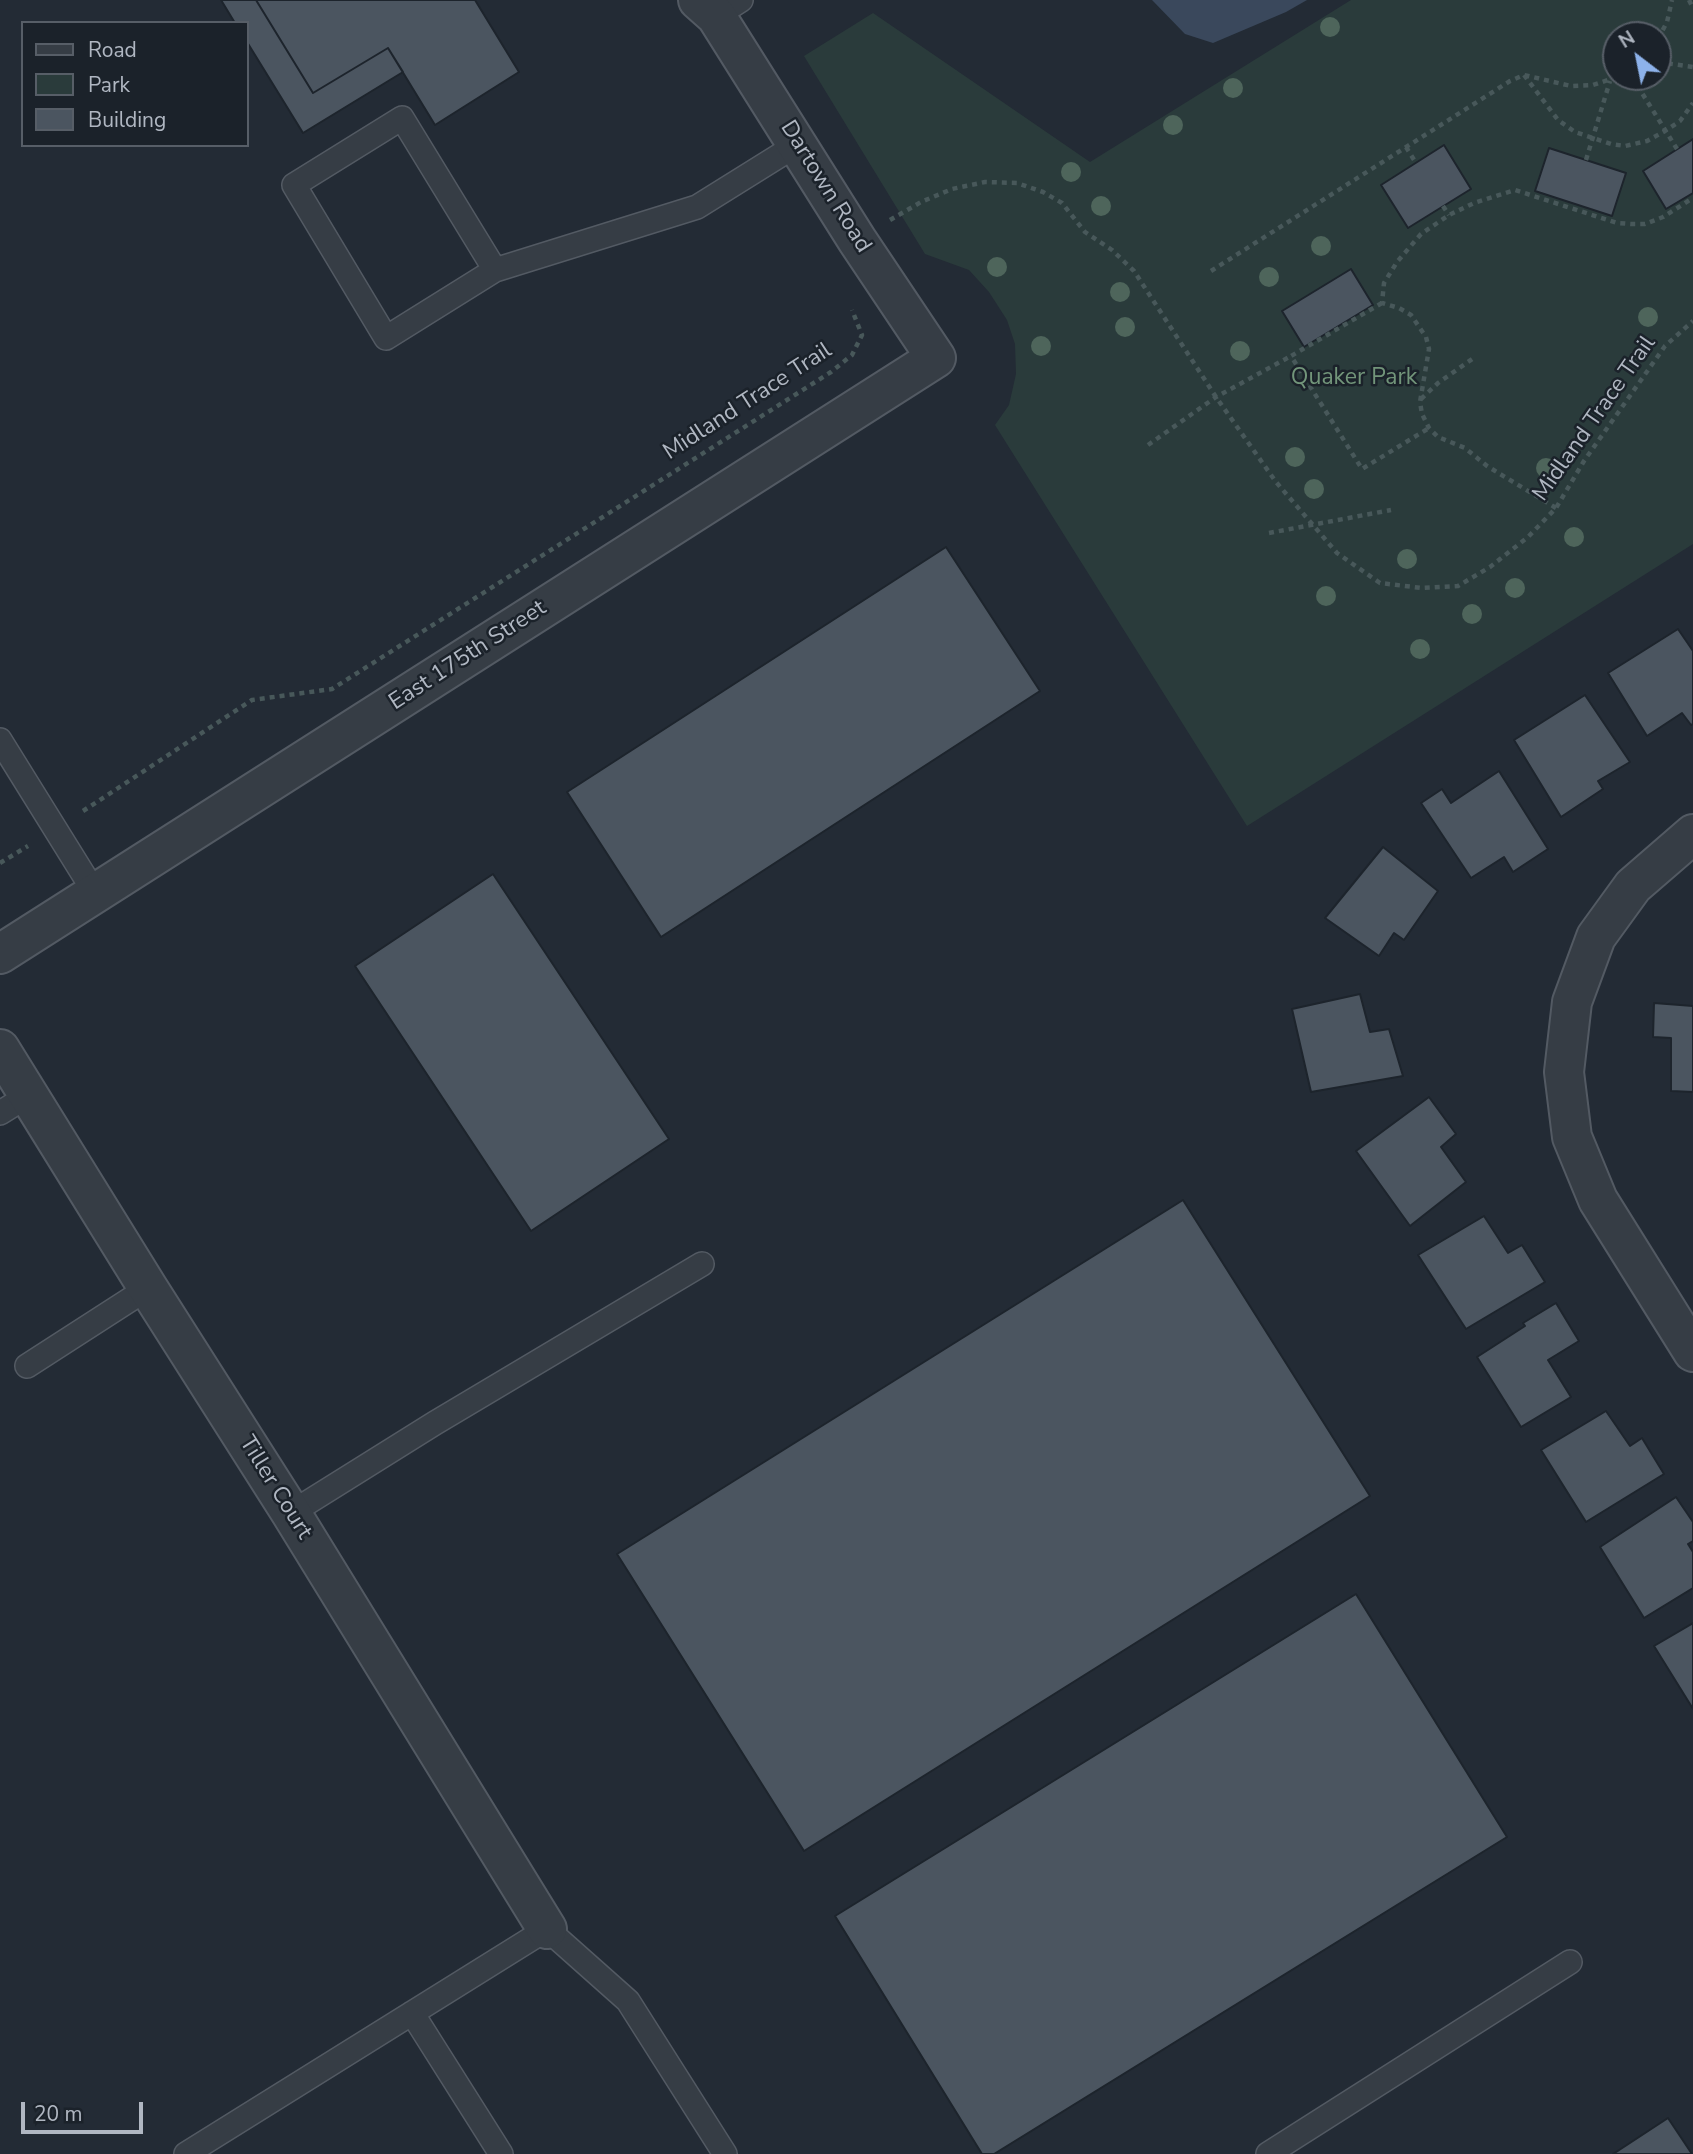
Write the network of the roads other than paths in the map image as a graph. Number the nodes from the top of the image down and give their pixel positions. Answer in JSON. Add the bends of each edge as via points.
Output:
{"nodes":[{"id":1,"x":717,"y":4,"type":"edge"},
{"id":2,"x":798,"y":144,"type":"junction"},
{"id":3,"x":495,"y":270,"type":"junction"},
{"id":4,"x":936,"y":358,"type":"joint"},
{"id":5,"x":0,"y":740,"type":"edge"},
{"id":6,"x":1693,"y":834,"type":"edge"},
{"id":7,"x":95,"y":893,"type":"junction"},
{"id":8,"x":0,"y":954,"type":"edge"},
{"id":9,"x":0,"y":1049,"type":"edge"},
{"id":10,"x":14,"y":1104,"type":"edge"},
{"id":11,"x":702,"y":1264,"type":"dead end"},
{"id":12,"x":148,"y":1288,"type":"junction"},
{"id":13,"x":1693,"y":1352,"type":"edge"},
{"id":14,"x":27,"y":1366,"type":"dead end"},
{"id":15,"x":292,"y":1513,"type":"junction"},
{"id":16,"x":547,"y":1929,"type":"junction"},
{"id":17,"x":1570,"y":1962,"type":"dead end"},
{"id":18,"x":412,"y":2014,"type":"junction"},
{"id":19,"x":186,"y":2154,"type":"edge"},
{"id":20,"x":500,"y":2154,"type":"edge"},
{"id":21,"x":725,"y":2154,"type":"edge"},
{"id":22,"x":1268,"y":2154,"type":"edge"}],
"edges":[{"from":1,"to":2,"type":"street","name":"Dartown Road"},
{"from":2,"to":3,"type":"lane","via":[[697,208]]},
{"from":2,"to":4,"type":"street","name":"Dartown Road"},
{"from":3,"to":3,"type":"lane","via":[[402,118],[294,185],[386,338]]},
{"from":4,"to":7,"type":"street","name":"East 175th Street"},
{"from":5,"to":7,"type":"lane"},
{"from":6,"to":13,"type":"street","via":[[1633,886],[1597,937],[1572,1002],[1564,1072],[1572,1137],[1598,1200]]},
{"from":7,"to":8,"type":"street","name":"East 175th Street"},
{"from":9,"to":10,"type":"street","name":"Tiller Court"},
{"from":10,"to":12,"type":"street","name":"Tiller Court"},
{"from":11,"to":15,"type":"lane"},
{"from":12,"to":14,"type":"lane"},
{"from":12,"to":15,"type":"street","name":"Tiller Court"},
{"from":15,"to":16,"type":"street","name":"Tiller Court"},
{"from":16,"to":18,"type":"lane"},
{"from":16,"to":21,"type":"lane","via":[[628,2001]]},
{"from":17,"to":22,"type":"lane"},
{"from":18,"to":19,"type":"lane"},
{"from":18,"to":20,"type":"lane"}]}
